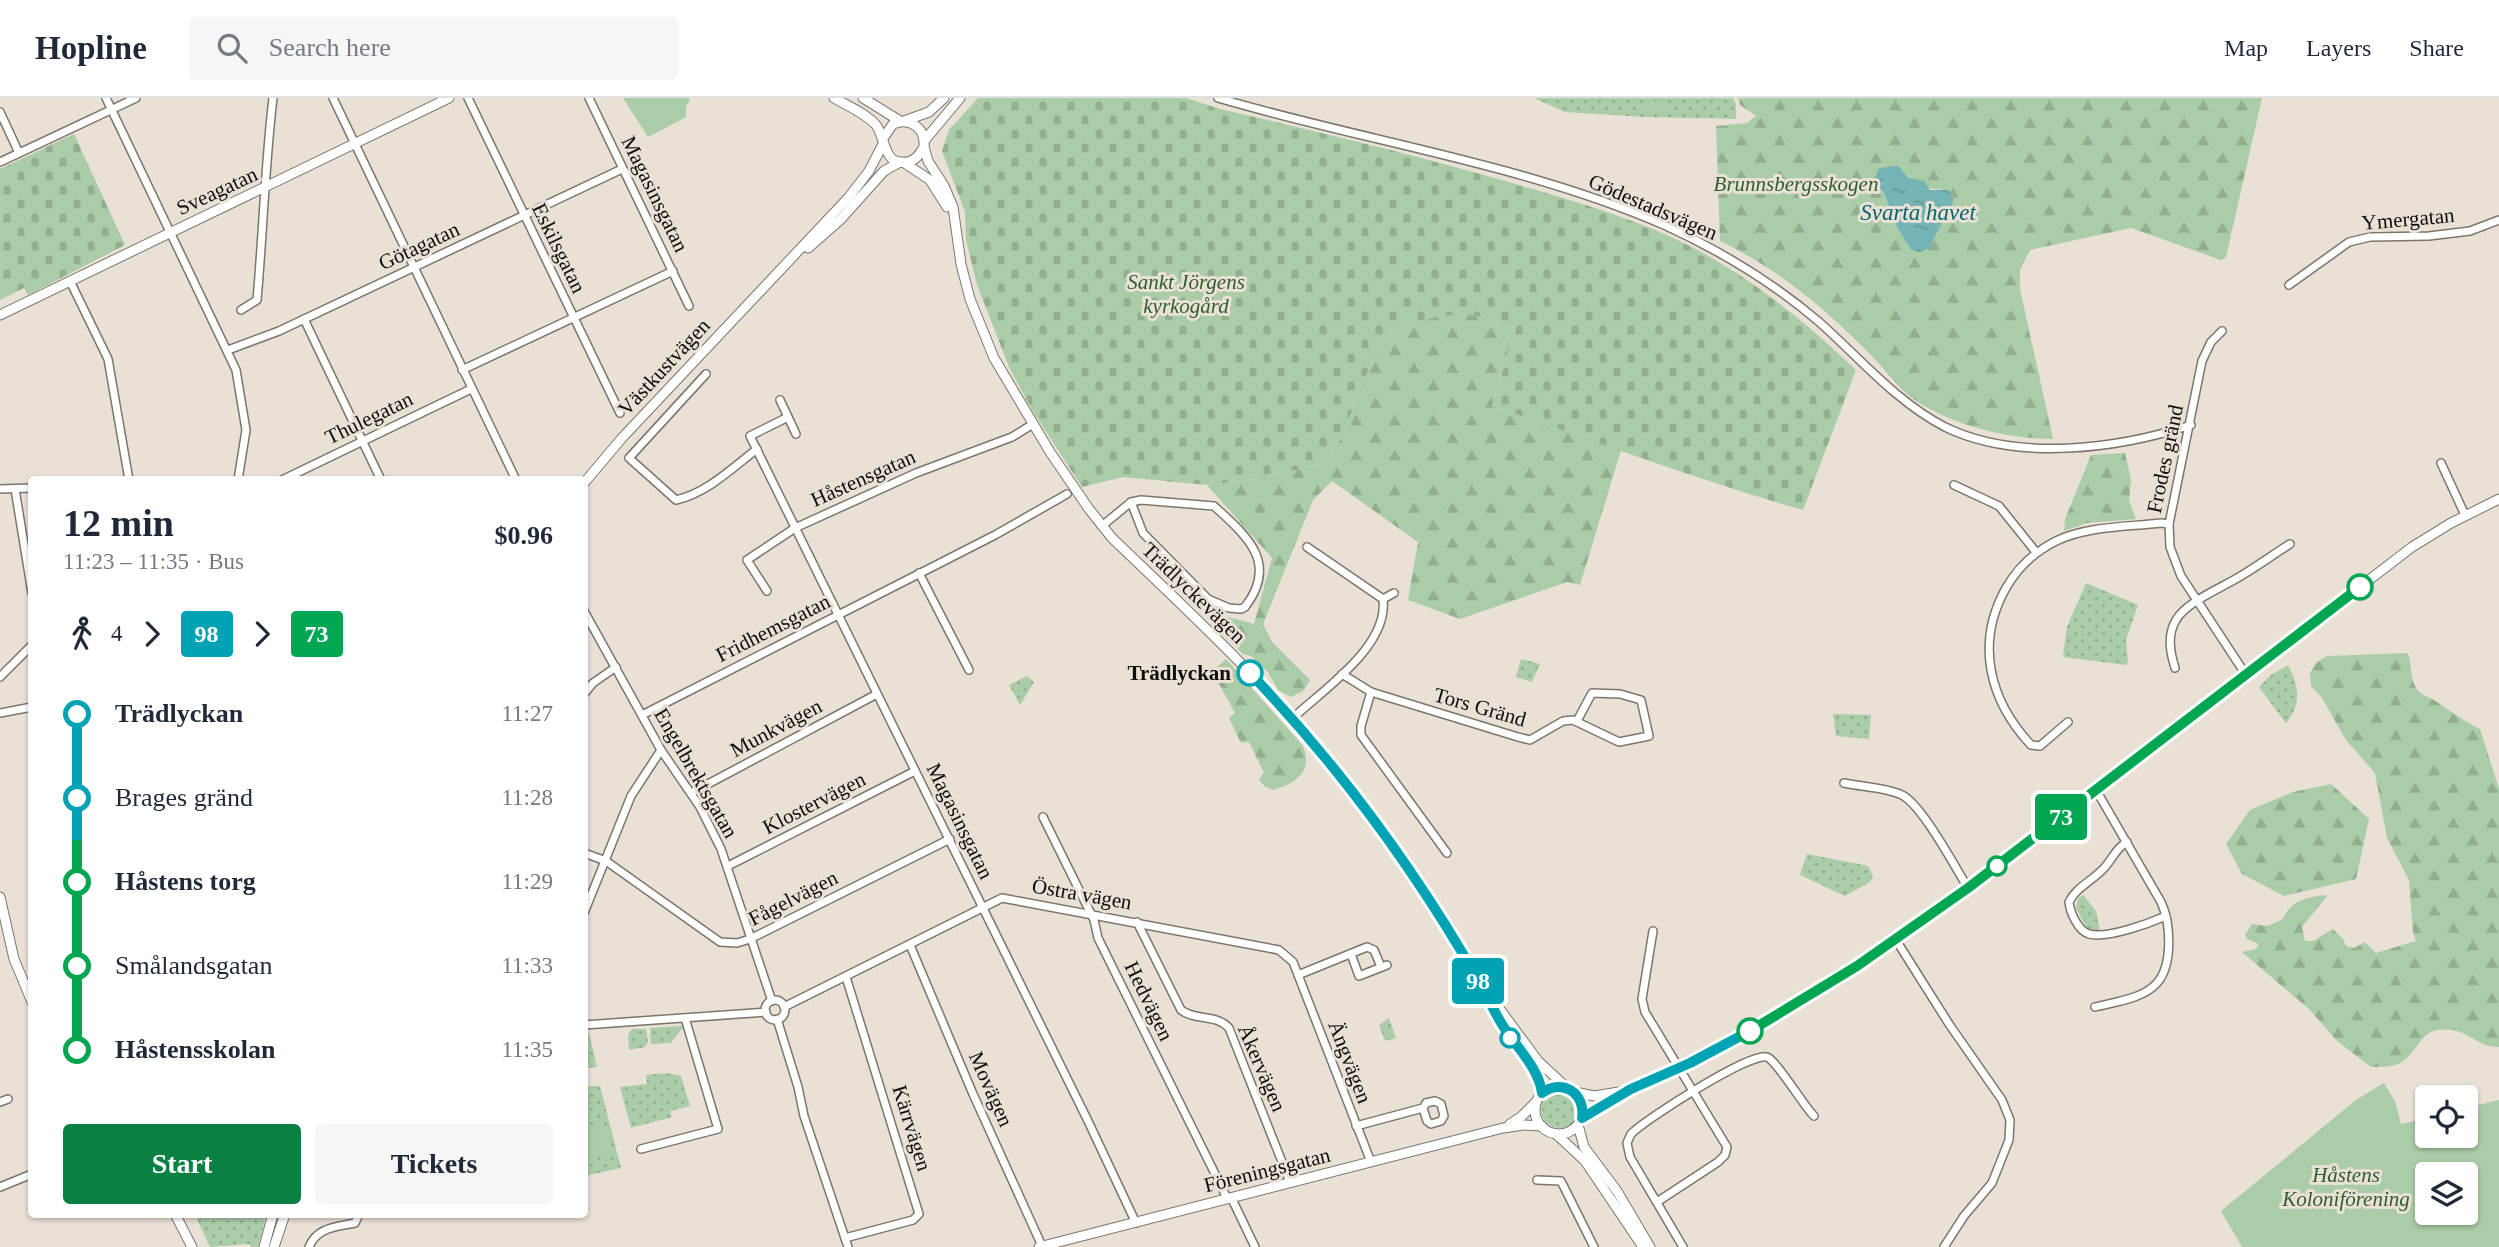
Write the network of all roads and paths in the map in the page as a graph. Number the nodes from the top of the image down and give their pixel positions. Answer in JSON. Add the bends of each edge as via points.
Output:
{"nodes":[{"id":1,"x":106,"y":98,"type":"edge"},
{"id":2,"x":136,"y":98,"type":"edge"},
{"id":3,"x":273,"y":98,"type":"edge"},
{"id":4,"x":333,"y":98,"type":"edge"},
{"id":5,"x":449,"y":98,"type":"edge"},
{"id":6,"x":468,"y":98,"type":"edge"},
{"id":7,"x":589,"y":98,"type":"edge"},
{"id":8,"x":834,"y":98,"type":"edge"},
{"id":9,"x":863,"y":98,"type":"edge"},
{"id":10,"x":944,"y":98,"type":"edge"},
{"id":11,"x":960,"y":98,"type":"edge"},
{"id":12,"x":1217,"y":98,"type":"edge"},
{"id":13,"x":1233,"y":100,"type":"edge"},
{"id":14,"x":111,"y":110,"type":"junction"},
{"id":15,"x":0,"y":112,"type":"edge"},
{"id":16,"x":902,"y":121,"type":"junction"},
{"id":17,"x":883,"y":141,"type":"junction"},
{"id":18,"x":354,"y":143,"type":"junction"},
{"id":19,"x":924,"y":144,"type":"junction"},
{"id":20,"x":19,"y":153,"type":"junction"},
{"id":21,"x":0,"y":162,"type":"edge"},
{"id":22,"x":901,"y":162,"type":"junction"},
{"id":23,"x":622,"y":169,"type":"junction"},
{"id":24,"x":265,"y":188,"type":"junction"},
{"id":25,"x":524,"y":216,"type":"junction"},
{"id":26,"x":2499,"y":220,"type":"edge"},
{"id":27,"x":169,"y":233,"type":"junction"},
{"id":28,"x":957,"y":237,"type":"junction"},
{"id":29,"x":414,"y":268,"type":"junction"},
{"id":30,"x":673,"y":271,"type":"junction"},
{"id":31,"x":772,"y":279,"type":"junction"},
{"id":32,"x":70,"y":281,"type":"junction"},
{"id":33,"x":2290,"y":285,"type":"dead end"},
{"id":34,"x":689,"y":306,"type":"dead end"},
{"id":35,"x":241,"y":310,"type":"dead end"},
{"id":36,"x":0,"y":315,"type":"edge"},
{"id":37,"x":574,"y":318,"type":"junction"},
{"id":38,"x":304,"y":319,"type":"junction"},
{"id":39,"x":2222,"y":331,"type":"dead end"},
{"id":40,"x":228,"y":350,"type":"junction"},
{"id":41,"x":462,"y":370,"type":"junction"},
{"id":42,"x":706,"y":374,"type":"dead end"},
{"id":43,"x":471,"y":389,"type":"junction"},
{"id":44,"x":780,"y":400,"type":"dead end"},
{"id":45,"x":620,"y":413,"type":"dead end"},
{"id":46,"x":788,"y":417,"type":"junction"},
{"id":47,"x":1033,"y":424,"type":"junction"},
{"id":48,"x":2191,"y":425,"type":"junction"},
{"id":49,"x":796,"y":434,"type":"dead end"},
{"id":50,"x":363,"y":441,"type":"junction"},
{"id":51,"x":757,"y":449,"type":"junction"},
{"id":52,"x":2441,"y":463,"type":"dead end"},
{"id":53,"x":128,"y":476,"type":"edge"},
{"id":54,"x":239,"y":476,"type":"edge"},
{"id":55,"x":290,"y":476,"type":"edge"},
{"id":56,"x":379,"y":476,"type":"edge"},
{"id":57,"x":514,"y":476,"type":"edge"},
{"id":58,"x":588,"y":478,"type":"edge"},
{"id":59,"x":1954,"y":485,"type":"dead end"},
{"id":60,"x":28,"y":488,"type":"edge"},
{"id":61,"x":0,"y":489,"type":"edge"},
{"id":62,"x":15,"y":489,"type":"junction"},
{"id":63,"x":1067,"y":494,"type":"dead end"},
{"id":64,"x":2499,"y":499,"type":"edge"},
{"id":65,"x":1131,"y":502,"type":"junction"},
{"id":66,"x":2465,"y":515,"type":"junction"},
{"id":67,"x":2169,"y":524,"type":"junction"},
{"id":68,"x":1102,"y":526,"type":"junction"},
{"id":69,"x":795,"y":528,"type":"junction"},
{"id":70,"x":2290,"y":544,"type":"dead end"},
{"id":71,"x":1307,"y":547,"type":"dead end"},
{"id":72,"x":2036,"y":552,"type":"junction"},
{"id":73,"x":28,"y":569,"type":"edge"},
{"id":74,"x":919,"y":573,"type":"junction"},
{"id":75,"x":767,"y":591,"type":"dead end"},
{"id":76,"x":1394,"y":593,"type":"dead end"},
{"id":77,"x":1383,"y":599,"type":"junction"},
{"id":78,"x":2197,"y":602,"type":"junction"},
{"id":79,"x":838,"y":614,"type":"junction"},
{"id":80,"x":588,"y":618,"type":"edge"},
{"id":81,"x":28,"y":649,"type":"edge"},
{"id":82,"x":616,"y":667,"type":"junction"},
{"id":83,"x":2175,"y":668,"type":"dead end"},
{"id":84,"x":969,"y":670,"type":"dead end"},
{"id":85,"x":1342,"y":674,"type":"junction"},
{"id":86,"x":2246,"y":676,"type":"junction"},
{"id":87,"x":0,"y":677,"type":"edge"},
{"id":88,"x":588,"y":689,"type":"edge"},
{"id":89,"x":1371,"y":692,"type":"junction"},
{"id":90,"x":877,"y":694,"type":"junction"},
{"id":91,"x":28,"y":708,"type":"edge"},
{"id":92,"x":0,"y":713,"type":"edge"},
{"id":93,"x":642,"y":715,"type":"junction"},
{"id":94,"x":1293,"y":718,"type":"junction"},
{"id":95,"x":1577,"y":721,"type":"junction"},
{"id":96,"x":2068,"y":722,"type":"dead end"},
{"id":97,"x":661,"y":750,"type":"junction"},
{"id":98,"x":915,"y":771,"type":"junction"},
{"id":99,"x":1844,"y":783,"type":"dead end"},
{"id":100,"x":2096,"y":790,"type":"junction"},
{"id":101,"x":691,"y":793,"type":"junction"},
{"id":102,"x":1043,"y":817,"type":"dead end"},
{"id":103,"x":950,"y":839,"type":"junction"},
{"id":104,"x":2127,"y":842,"type":"junction"},
{"id":105,"x":1447,"y":853,"type":"dead end"},
{"id":106,"x":588,"y":854,"type":"edge"},
{"id":107,"x":606,"y":861,"type":"junction"},
{"id":108,"x":728,"y":866,"type":"junction"},
{"id":109,"x":1968,"y":888,"type":"junction"},
{"id":110,"x":0,"y":897,"type":"edge"},
{"id":111,"x":588,"y":904,"type":"edge"},
{"id":112,"x":983,"y":907,"type":"junction"},
{"id":113,"x":1091,"y":914,"type":"junction"},
{"id":114,"x":2166,"y":916,"type":"junction"},
{"id":115,"x":1137,"y":922,"type":"junction"},
{"id":116,"x":1653,"y":931,"type":"dead end"},
{"id":117,"x":750,"y":939,"type":"junction"},
{"id":118,"x":1896,"y":940,"type":"junction"},
{"id":119,"x":910,"y":945,"type":"junction"},
{"id":120,"x":1350,"y":954,"type":"junction"},
{"id":121,"x":1298,"y":975,"type":"junction"},
{"id":122,"x":846,"y":977,"type":"junction"},
{"id":123,"x":1480,"y":983,"type":"junction"},
{"id":124,"x":28,"y":992,"type":"edge"},
{"id":125,"x":772,"y":1000,"type":"junction"},
{"id":126,"x":784,"y":1007,"type":"junction"},
{"id":127,"x":2095,"y":1007,"type":"dead end"},
{"id":128,"x":766,"y":1012,"type":"junction"},
{"id":129,"x":685,"y":1018,"type":"junction"},
{"id":130,"x":777,"y":1019,"type":"junction"},
{"id":131,"x":588,"y":1026,"type":"edge"},
{"id":132,"x":1678,"y":1069,"type":"junction"},
{"id":133,"x":1631,"y":1089,"type":"junction"},
{"id":134,"x":1571,"y":1090,"type":"junction"},
{"id":135,"x":1692,"y":1092,"type":"junction"},
{"id":136,"x":1540,"y":1097,"type":"junction"},
{"id":137,"x":1423,"y":1108,"type":"dead end"},
{"id":138,"x":1814,"y":1116,"type":"dead end"},
{"id":139,"x":1580,"y":1121,"type":"junction"},
{"id":140,"x":1356,"y":1126,"type":"junction"},
{"id":141,"x":1542,"y":1126,"type":"junction"},
{"id":142,"x":1503,"y":1128,"type":"junction"},
{"id":143,"x":1556,"y":1134,"type":"junction"},
{"id":144,"x":641,"y":1149,"type":"dead end"},
{"id":145,"x":1370,"y":1162,"type":"junction"},
{"id":146,"x":28,"y":1176,"type":"edge"},
{"id":147,"x":1537,"y":1180,"type":"dead end"},
{"id":148,"x":1290,"y":1182,"type":"junction"},
{"id":149,"x":0,"y":1186,"type":"edge"},
{"id":150,"x":1229,"y":1197,"type":"junction"},
{"id":151,"x":1657,"y":1202,"type":"junction"},
{"id":152,"x":178,"y":1218,"type":"edge"},
{"id":153,"x":272,"y":1218,"type":"edge"},
{"id":154,"x":284,"y":1218,"type":"edge"},
{"id":155,"x":357,"y":1218,"type":"edge"},
{"id":156,"x":1136,"y":1223,"type":"junction"},
{"id":157,"x":845,"y":1238,"type":"junction"},
{"id":158,"x":192,"y":1247,"type":"edge"},
{"id":159,"x":264,"y":1247,"type":"edge"},
{"id":160,"x":274,"y":1247,"type":"edge"},
{"id":161,"x":309,"y":1247,"type":"edge"},
{"id":162,"x":848,"y":1247,"type":"edge"},
{"id":163,"x":1040,"y":1247,"type":"edge"},
{"id":164,"x":1255,"y":1247,"type":"edge"},
{"id":165,"x":1594,"y":1247,"type":"edge"},
{"id":166,"x":1643,"y":1247,"type":"edge"},
{"id":167,"x":1650,"y":1247,"type":"edge"},
{"id":168,"x":1683,"y":1247,"type":"edge"},
{"id":169,"x":1944,"y":1247,"type":"edge"}],
"edges":[{"from":1,"to":14,"type":"street"},
{"from":2,"to":14,"type":"street"},
{"from":3,"to":24,"type":"street"},
{"from":4,"to":18,"type":"street"},
{"from":5,"to":18,"type":"street","name":"Sveagatan"},
{"from":6,"to":25,"type":"street","name":"Eskilsgatan"},
{"from":7,"to":23,"type":"street","name":"Magasinsgatan"},
{"from":8,"to":17,"type":"street","via":[[871,121]]},
{"from":9,"to":16,"type":"street"},
{"from":10,"to":16,"type":"street","via":[[929,112]]},
{"from":11,"to":19,"type":"street"},
{"from":12,"to":13,"type":"street","name":"Gödestadsvägen"},
{"from":13,"to":48,"type":"street","name":"Gödestadsvägen","via":[[1584,195],[1663,225],[1768,283],[1915,409],[1962,434],[2019,446],[2070,448],[2122,442]]},
{"from":14,"to":20,"type":"street"},
{"from":14,"to":27,"type":"street"},
{"from":15,"to":20,"type":"street"},
{"from":16,"to":17,"type":"street","via":[[890,127]]},
{"from":16,"to":19,"type":"street","via":[[920,129]]},
{"from":17,"to":22,"type":"street","via":[[889,156]]},
{"from":17,"to":31,"type":"street","name":"Västkustvägen","via":[[869,171],[849,197]]},
{"from":18,"to":24,"type":"street","name":"Sveagatan"},
{"from":18,"to":29,"type":"street"},
{"from":19,"to":22,"type":"street","via":[[916,158]]},
{"from":19,"to":28,"type":"street","name":"Trädlyckevägen","via":[[928,162],[953,207]]},
{"from":20,"to":21,"type":"street"},
{"from":22,"to":28,"type":"street","name":"Trädlyckevägen","via":[[936,186]]},
{"from":22,"to":31,"type":"street","name":"Västkustvägen","via":[[884,171],[841,219]]},
{"from":23,"to":25,"type":"street","name":"Götagatan"},
{"from":23,"to":30,"type":"street","name":"Magasinsgatan"},
{"from":24,"to":27,"type":"street","name":"Sveagatan"},
{"from":24,"to":35,"type":"street","via":[[257,300]]},
{"from":25,"to":29,"type":"street","name":"Götagatan"},
{"from":25,"to":37,"type":"street","name":"Eskilsgatan"},
{"from":26,"to":33,"type":"street","name":"Ymergatan","via":[[2470,231],[2349,242]]},
{"from":27,"to":32,"type":"street","name":"Sveagatan"},
{"from":27,"to":40,"type":"street"},
{"from":28,"to":47,"type":"street","name":"Trädlyckevägen","via":[[963,271],[994,358]]},
{"from":29,"to":38,"type":"street","name":"Götagatan"},
{"from":29,"to":41,"type":"street"},
{"from":30,"to":34,"type":"street","name":"Magasinsgatan"},
{"from":30,"to":37,"type":"street"},
{"from":31,"to":58,"type":"street","name":"Västkustvägen"},
{"from":32,"to":36,"type":"street","name":"Sveagatan"},
{"from":32,"to":53,"type":"street","via":[[108,359]]},
{"from":37,"to":41,"type":"street"},
{"from":37,"to":45,"type":"street","name":"Eskilsgatan"},
{"from":38,"to":40,"type":"street","name":"Götagatan"},
{"from":38,"to":50,"type":"street"},
{"from":39,"to":48,"type":"street","name":"Frodes gränd","via":[[2202,361]]},
{"from":40,"to":54,"type":"street","via":[[246,419]]},
{"from":41,"to":43,"type":"street"},
{"from":42,"to":51,"type":"street","via":[[629,458],[676,500],[708,487]]},
{"from":43,"to":50,"type":"street","name":"Thulegatan"},
{"from":43,"to":57,"type":"street"},
{"from":44,"to":46,"type":"street"},
{"from":46,"to":49,"type":"street"},
{"from":46,"to":51,"type":"street","name":"Magasinsgatan","via":[[750,436]]},
{"from":47,"to":68,"type":"street","name":"Trädlyckevägen"},
{"from":47,"to":69,"type":"street","name":"Håstensgatan","via":[[1012,437],[916,473]]},
{"from":48,"to":67,"type":"street","name":"Frodes gränd"},
{"from":50,"to":55,"type":"street","name":"Thulegatan"},
{"from":50,"to":56,"type":"street"},
{"from":51,"to":69,"type":"street","name":"Magasinsgatan"},
{"from":52,"to":66,"type":"street"},
{"from":59,"to":72,"type":"street","via":[[1999,506]]},
{"from":60,"to":62,"type":"street"},
{"from":61,"to":62,"type":"street"},
{"from":62,"to":73,"type":"street"},
{"from":63,"to":74,"type":"street","name":"Fridhemsgatan"},
{"from":64,"to":66,"type":"street"},
{"from":65,"to":65,"type":"street","via":[[1214,506],[1259,557],[1258,584],[1245,607],[1229,608],[1208,599],[1143,533]]},
{"from":65,"to":68,"type":"street"},
{"from":66,"to":86,"type":"street","via":[[2405,553]]},
{"from":67,"to":72,"type":"street","via":[[2090,531]]},
{"from":67,"to":78,"type":"street","name":"Frodes gränd","via":[[2173,558]]},
{"from":68,"to":94,"type":"street","name":"Trädlyckevägen"},
{"from":69,"to":75,"type":"street","name":"Håstensgatan","via":[[747,560]]},
{"from":69,"to":79,"type":"street","name":"Magasinsgatan"},
{"from":70,"to":78,"type":"street"},
{"from":71,"to":77,"type":"street"},
{"from":72,"to":96,"type":"street","via":[[2010,581],[1993,617],[1988,650],[1992,679],[2014,724],[2031,745],[2046,743]]},
{"from":74,"to":79,"type":"street","name":"Fridhemsgatan"},
{"from":74,"to":84,"type":"street"},
{"from":76,"to":77,"type":"street"},
{"from":77,"to":85,"type":"street","via":[[1385,612],[1378,629]]},
{"from":78,"to":83,"type":"street","via":[[2179,615],[2171,629]]},
{"from":78,"to":86,"type":"street","name":"Frodes gränd"},
{"from":79,"to":90,"type":"street","name":"Magasinsgatan"},
{"from":79,"to":93,"type":"street","name":"Fridhemsgatan"},
{"from":80,"to":82,"type":"street","name":"Engelbrektsgatan"},
{"from":81,"to":87,"type":"street"},
{"from":82,"to":88,"type":"street"},
{"from":82,"to":93,"type":"street","name":"Engelbrektsgatan"},
{"from":85,"to":89,"type":"street","name":"Tors Gränd"},
{"from":85,"to":94,"type":"street"},
{"from":86,"to":100,"type":"street"},
{"from":89,"to":95,"type":"street","name":"Tors Gränd","via":[[1530,740],[1563,721]]},
{"from":89,"to":105,"type":"street","via":[[1361,736]]},
{"from":90,"to":98,"type":"street","name":"Magasinsgatan"},
{"from":90,"to":101,"type":"street","name":"Munkvägen"},
{"from":91,"to":92,"type":"street"},
{"from":93,"to":97,"type":"street","name":"Engelbrektsgatan"},
{"from":94,"to":123,"type":"street","name":"Trädlyckevägen","via":[[1386,836]]},
{"from":95,"to":95,"type":"street","via":[[1619,742],[1649,736],[1641,700],[1620,694],[1592,694]]},
{"from":97,"to":101,"type":"street","name":"Engelbrektsgatan"},
{"from":97,"to":107,"type":"street","via":[[631,796]]},
{"from":98,"to":103,"type":"street","name":"Magasinsgatan"},
{"from":98,"to":108,"type":"street","name":"Klostervägen"},
{"from":99,"to":109,"type":"street","via":[[1909,800]]},
{"from":100,"to":104,"type":"street"},
{"from":100,"to":109,"type":"street"},
{"from":101,"to":108,"type":"street","name":"Engelbrektsgatan"},
{"from":102,"to":113,"type":"street","name":"Hedvägen"},
{"from":103,"to":112,"type":"street","name":"Magasinsgatan"},
{"from":103,"to":117,"type":"street","name":"Fågelvägen"},
{"from":104,"to":114,"type":"street"},
{"from":104,"to":114,"type":"street","via":[[2070,898],[2071,913],[2084,932],[2092,935]]},
{"from":106,"to":107,"type":"street","name":"Fågelvägen"},
{"from":107,"to":111,"type":"street"},
{"from":107,"to":117,"type":"street","name":"Fågelvägen","via":[[720,942]]},
{"from":108,"to":117,"type":"street","name":"Engelbrektsgatan"},
{"from":109,"to":118,"type":"street"},
{"from":110,"to":124,"type":"street","via":[[14,959]]},
{"from":112,"to":113,"type":"street","name":"Östra vägen","via":[[1007,898]]},
{"from":112,"to":119,"type":"street","name":"Östra vägen"},
{"from":112,"to":156,"type":"street","name":"Magasinsgatan"},
{"from":113,"to":115,"type":"street","name":"Östra vägen"},
{"from":113,"to":150,"type":"street","name":"Hedvägen","via":[[1098,938]]},
{"from":114,"to":127,"type":"street","via":[[2168,951],[2158,983],[2140,994]]},
{"from":115,"to":121,"type":"street","name":"Östra vägen","via":[[1279,950],[1293,962]]},
{"from":115,"to":148,"type":"street","name":"Åkervägen","via":[[1181,1010],[1219,1020],[1229,1028]]},
{"from":116,"to":132,"type":"street","via":[[1643,1007]]},
{"from":117,"to":125,"type":"street","name":"Engelbrektsgatan"},
{"from":118,"to":132,"type":"street","via":[[1779,1015]]},
{"from":118,"to":169,"type":"street","via":[[2002,1100],[2010,1120],[2009,1140],[1992,1183]]},
{"from":119,"to":122,"type":"street","name":"Östra vägen"},
{"from":119,"to":163,"type":"street","name":"Movägen"},
{"from":120,"to":120,"type":"street","via":[[1359,976],[1384,966],[1373,948]]},
{"from":120,"to":121,"type":"street"},
{"from":121,"to":140,"type":"street","name":"Ängvägen"},
{"from":122,"to":126,"type":"street","name":"Östra vägen"},
{"from":122,"to":157,"type":"street","name":"Kärrvägen","via":[[919,1214],[913,1220]]},
{"from":123,"to":134,"type":"street","name":"Trädlyckevägen","via":[[1538,1061]]},
{"from":123,"to":136,"type":"street","name":"Trädlyckevägen","via":[[1513,1043],[1538,1076]]},
{"from":125,"to":126,"type":"street"},
{"from":125,"to":128,"type":"street"},
{"from":126,"to":130,"type":"street"},
{"from":128,"to":129,"type":"street"},
{"from":128,"to":130,"type":"street"},
{"from":129,"to":131,"type":"street"},
{"from":129,"to":144,"type":"street","via":[[718,1129]]},
{"from":130,"to":157,"type":"street"},
{"from":132,"to":133,"type":"street"},
{"from":132,"to":135,"type":"street"},
{"from":133,"to":134,"type":"street","via":[[1601,1096]]},
{"from":133,"to":139,"type":"street"},
{"from":134,"to":136,"type":"street","via":[[1556,1087]]},
{"from":134,"to":139,"type":"street","via":[[1581,1101]]},
{"from":135,"to":138,"type":"street","via":[[1747,1061],[1766,1057]]},
{"from":135,"to":151,"type":"street","via":[[1636,1129],[1627,1140],[1630,1157]]},
{"from":135,"to":151,"type":"street","via":[[1727,1151],[1698,1177]]},
{"from":136,"to":141,"type":"street","via":[[1535,1114]]},
{"from":136,"to":142,"type":"street","name":"Föreningsgatan"},
{"from":137,"to":140,"type":"street"},
{"from":139,"to":143,"type":"street","via":[[1568,1132]]},
{"from":139,"to":167,"type":"street","via":[[1584,1147]]},
{"from":140,"to":145,"type":"street","name":"Ängvägen"},
{"from":141,"to":142,"type":"street","name":"Föreningsgatan"},
{"from":141,"to":143,"type":"street"},
{"from":142,"to":145,"type":"street","name":"Föreningsgatan"},
{"from":143,"to":166,"type":"street","via":[[1585,1161]]},
{"from":145,"to":148,"type":"street","name":"Föreningsgatan"},
{"from":146,"to":149,"type":"street"},
{"from":147,"to":165,"type":"street","via":[[1561,1181]]},
{"from":148,"to":150,"type":"street","name":"Föreningsgatan"},
{"from":150,"to":156,"type":"street","name":"Föreningsgatan"},
{"from":150,"to":164,"type":"street","name":"Hedvägen"},
{"from":151,"to":168,"type":"street"},
{"from":152,"to":158,"type":"street"},
{"from":153,"to":159,"type":"street"},
{"from":154,"to":160,"type":"street"},
{"from":155,"to":161,"type":"street","via":[[355,1223],[318,1233]]},
{"from":156,"to":163,"type":"street","name":"Föreningsgatan"},
{"from":157,"to":162,"type":"street"}]}
